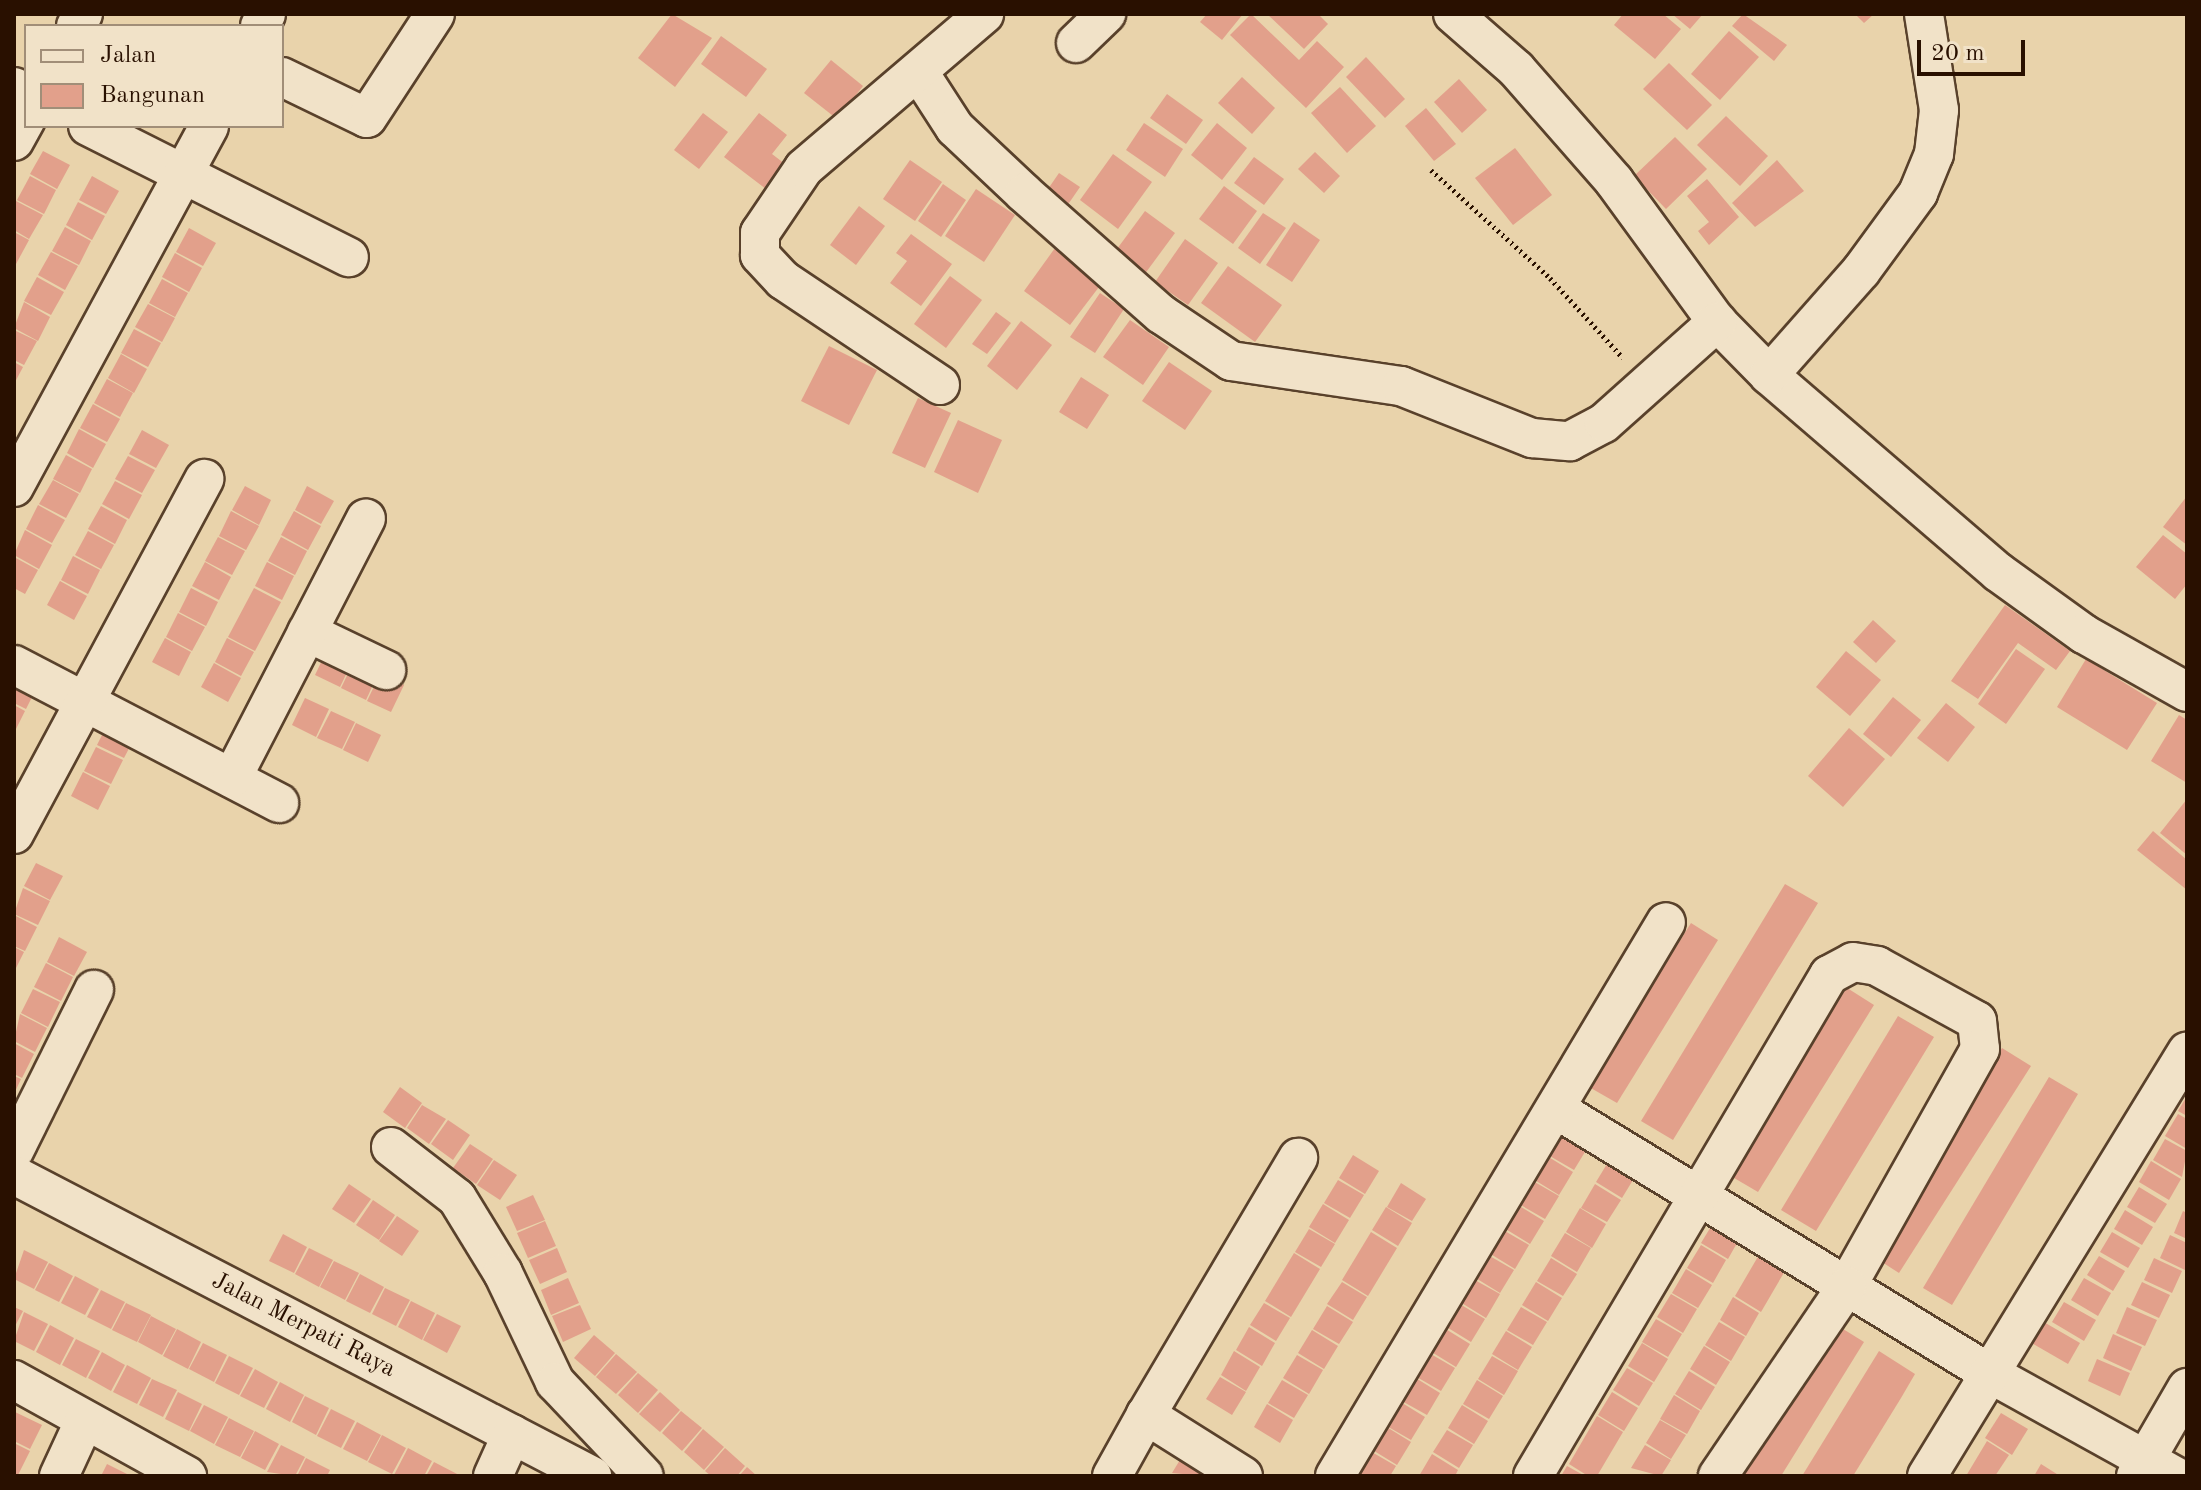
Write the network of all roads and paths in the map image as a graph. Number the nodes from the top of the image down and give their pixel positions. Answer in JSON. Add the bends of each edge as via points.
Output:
{"nodes":[{"id":1,"x":435,"y":14,"type":"edge"},
{"id":2,"x":984,"y":14,"type":"edge"},
{"id":3,"x":1106,"y":14,"type":"edge"},
{"id":4,"x":1453,"y":14,"type":"edge"},
{"id":5,"x":1924,"y":14,"type":"edge"},
{"id":6,"x":1076,"y":43,"type":"dead end"},
{"id":7,"x":920,"y":74,"type":"junction"},
{"id":8,"x":284,"y":78,"type":"edge"},
{"id":9,"x":24,"y":123,"type":"edge"},
{"id":10,"x":92,"y":128,"type":"edge"},
{"id":11,"x":208,"y":128,"type":"edge"},
{"id":12,"x":14,"y":141,"type":"edge"},
{"id":13,"x":1431,"y":170,"type":"dead end"},
{"id":14,"x":183,"y":177,"type":"junction"},
{"id":15,"x":349,"y":257,"type":"dead end"},
{"id":16,"x":1717,"y":322,"type":"junction"},
{"id":17,"x":1769,"y":375,"type":"junction"},
{"id":18,"x":940,"y":385,"type":"dead end"},
{"id":19,"x":1647,"y":385,"type":"junction"},
{"id":20,"x":204,"y":479,"type":"dead end"},
{"id":21,"x":14,"y":487,"type":"edge"},
{"id":22,"x":366,"y":518,"type":"dead end"},
{"id":23,"x":307,"y":632,"type":"junction"},
{"id":24,"x":14,"y":665,"type":"edge"},
{"id":25,"x":386,"y":670,"type":"dead end"},
{"id":26,"x":2187,"y":692,"type":"edge"},
{"id":27,"x":82,"y":702,"type":"junction"},
{"id":28,"x":232,"y":778,"type":"junction"},
{"id":29,"x":279,"y":803,"type":"dead end"},
{"id":30,"x":14,"y":834,"type":"edge"},
{"id":31,"x":1666,"y":922,"type":"dead end"},
{"id":32,"x":94,"y":990,"type":"dead end"},
{"id":33,"x":2187,"y":1051,"type":"edge"},
{"id":34,"x":1559,"y":1111,"type":"junction"},
{"id":35,"x":391,"y":1147,"type":"dead end"},
{"id":36,"x":1298,"y":1158,"type":"dead end"},
{"id":37,"x":17,"y":1179,"type":"edge"},
{"id":38,"x":1703,"y":1193,"type":"junction"},
{"id":39,"x":1847,"y":1286,"type":"junction"},
{"id":40,"x":1989,"y":1373,"type":"junction"},
{"id":41,"x":14,"y":1380,"type":"edge"},
{"id":42,"x":2187,"y":1388,"type":"edge"},
{"id":43,"x":1146,"y":1415,"type":"junction"},
{"id":44,"x":84,"y":1422,"type":"junction"},
{"id":45,"x":512,"y":1434,"type":"junction"},
{"id":46,"x":2153,"y":1470,"type":"edge"},
{"id":47,"x":59,"y":1476,"type":"edge"},
{"id":48,"x":187,"y":1476,"type":"edge"},
{"id":49,"x":493,"y":1476,"type":"edge"},
{"id":50,"x":592,"y":1476,"type":"edge"},
{"id":51,"x":644,"y":1476,"type":"edge"},
{"id":52,"x":1112,"y":1476,"type":"edge"},
{"id":53,"x":1243,"y":1476,"type":"edge"},
{"id":54,"x":1335,"y":1476,"type":"edge"},
{"id":55,"x":1533,"y":1476,"type":"edge"},
{"id":56,"x":1718,"y":1476,"type":"edge"},
{"id":57,"x":1927,"y":1476,"type":"edge"}],
"edges":[{"from":1,"to":8,"type":"street","via":[[367,118],[354,118]]},
{"from":2,"to":7,"type":"street"},
{"from":3,"to":6,"type":"street"},
{"from":4,"to":16,"type":"street","via":[[1516,69],[1614,181]]},
{"from":5,"to":17,"type":"street","via":[[1939,110],[1934,154],[1918,193]]},
{"from":7,"to":18,"type":"street","via":[[804,168],[759,244],[783,280],[838,323]]},
{"from":7,"to":19,"type":"street","via":[[955,128],[1024,193],[1161,314],[1231,361],[1401,386],[1546,442],[1581,438]]},
{"from":9,"to":12,"type":"street"},
{"from":10,"to":14,"type":"street"},
{"from":11,"to":14,"type":"street"},
{"from":13,"to":19,"type":"path","via":[[1550,278]]},
{"from":14,"to":15,"type":"street"},
{"from":14,"to":21,"type":"street"},
{"from":16,"to":17,"type":"street"},
{"from":16,"to":19,"type":"street"},
{"from":17,"to":26,"type":"street","via":[[1998,572],[2084,634]]},
{"from":20,"to":27,"type":"street"},
{"from":22,"to":23,"type":"street"},
{"from":23,"to":25,"type":"street"},
{"from":23,"to":28,"type":"street"},
{"from":24,"to":27,"type":"street"},
{"from":27,"to":28,"type":"street"},
{"from":27,"to":30,"type":"street"},
{"from":28,"to":29,"type":"street"},
{"from":31,"to":34,"type":"street"},
{"from":32,"to":37,"type":"street"},
{"from":33,"to":40,"type":"street"},
{"from":34,"to":38,"type":"street"},
{"from":34,"to":54,"type":"street"},
{"from":35,"to":51,"type":"street","via":[[457,1198],[503,1273],[555,1382]]},
{"from":36,"to":43,"type":"street"},
{"from":37,"to":45,"type":"street","name":"Jalan Merpati Raya"},
{"from":38,"to":39,"type":"street"},
{"from":38,"to":39,"type":"street","via":[[1838,966],[1877,966],[1968,1014],[1981,1025],[1980,1049]]},
{"from":38,"to":55,"type":"street"},
{"from":39,"to":40,"type":"street"},
{"from":39,"to":56,"type":"street"},
{"from":40,"to":46,"type":"street"},
{"from":40,"to":57,"type":"street"},
{"from":41,"to":44,"type":"street"},
{"from":42,"to":46,"type":"street"},
{"from":43,"to":52,"type":"street"},
{"from":43,"to":53,"type":"street"},
{"from":44,"to":47,"type":"street"},
{"from":44,"to":48,"type":"street"},
{"from":45,"to":49,"type":"street"},
{"from":45,"to":50,"type":"street","name":"Jalan Merpati Raya"}]}
